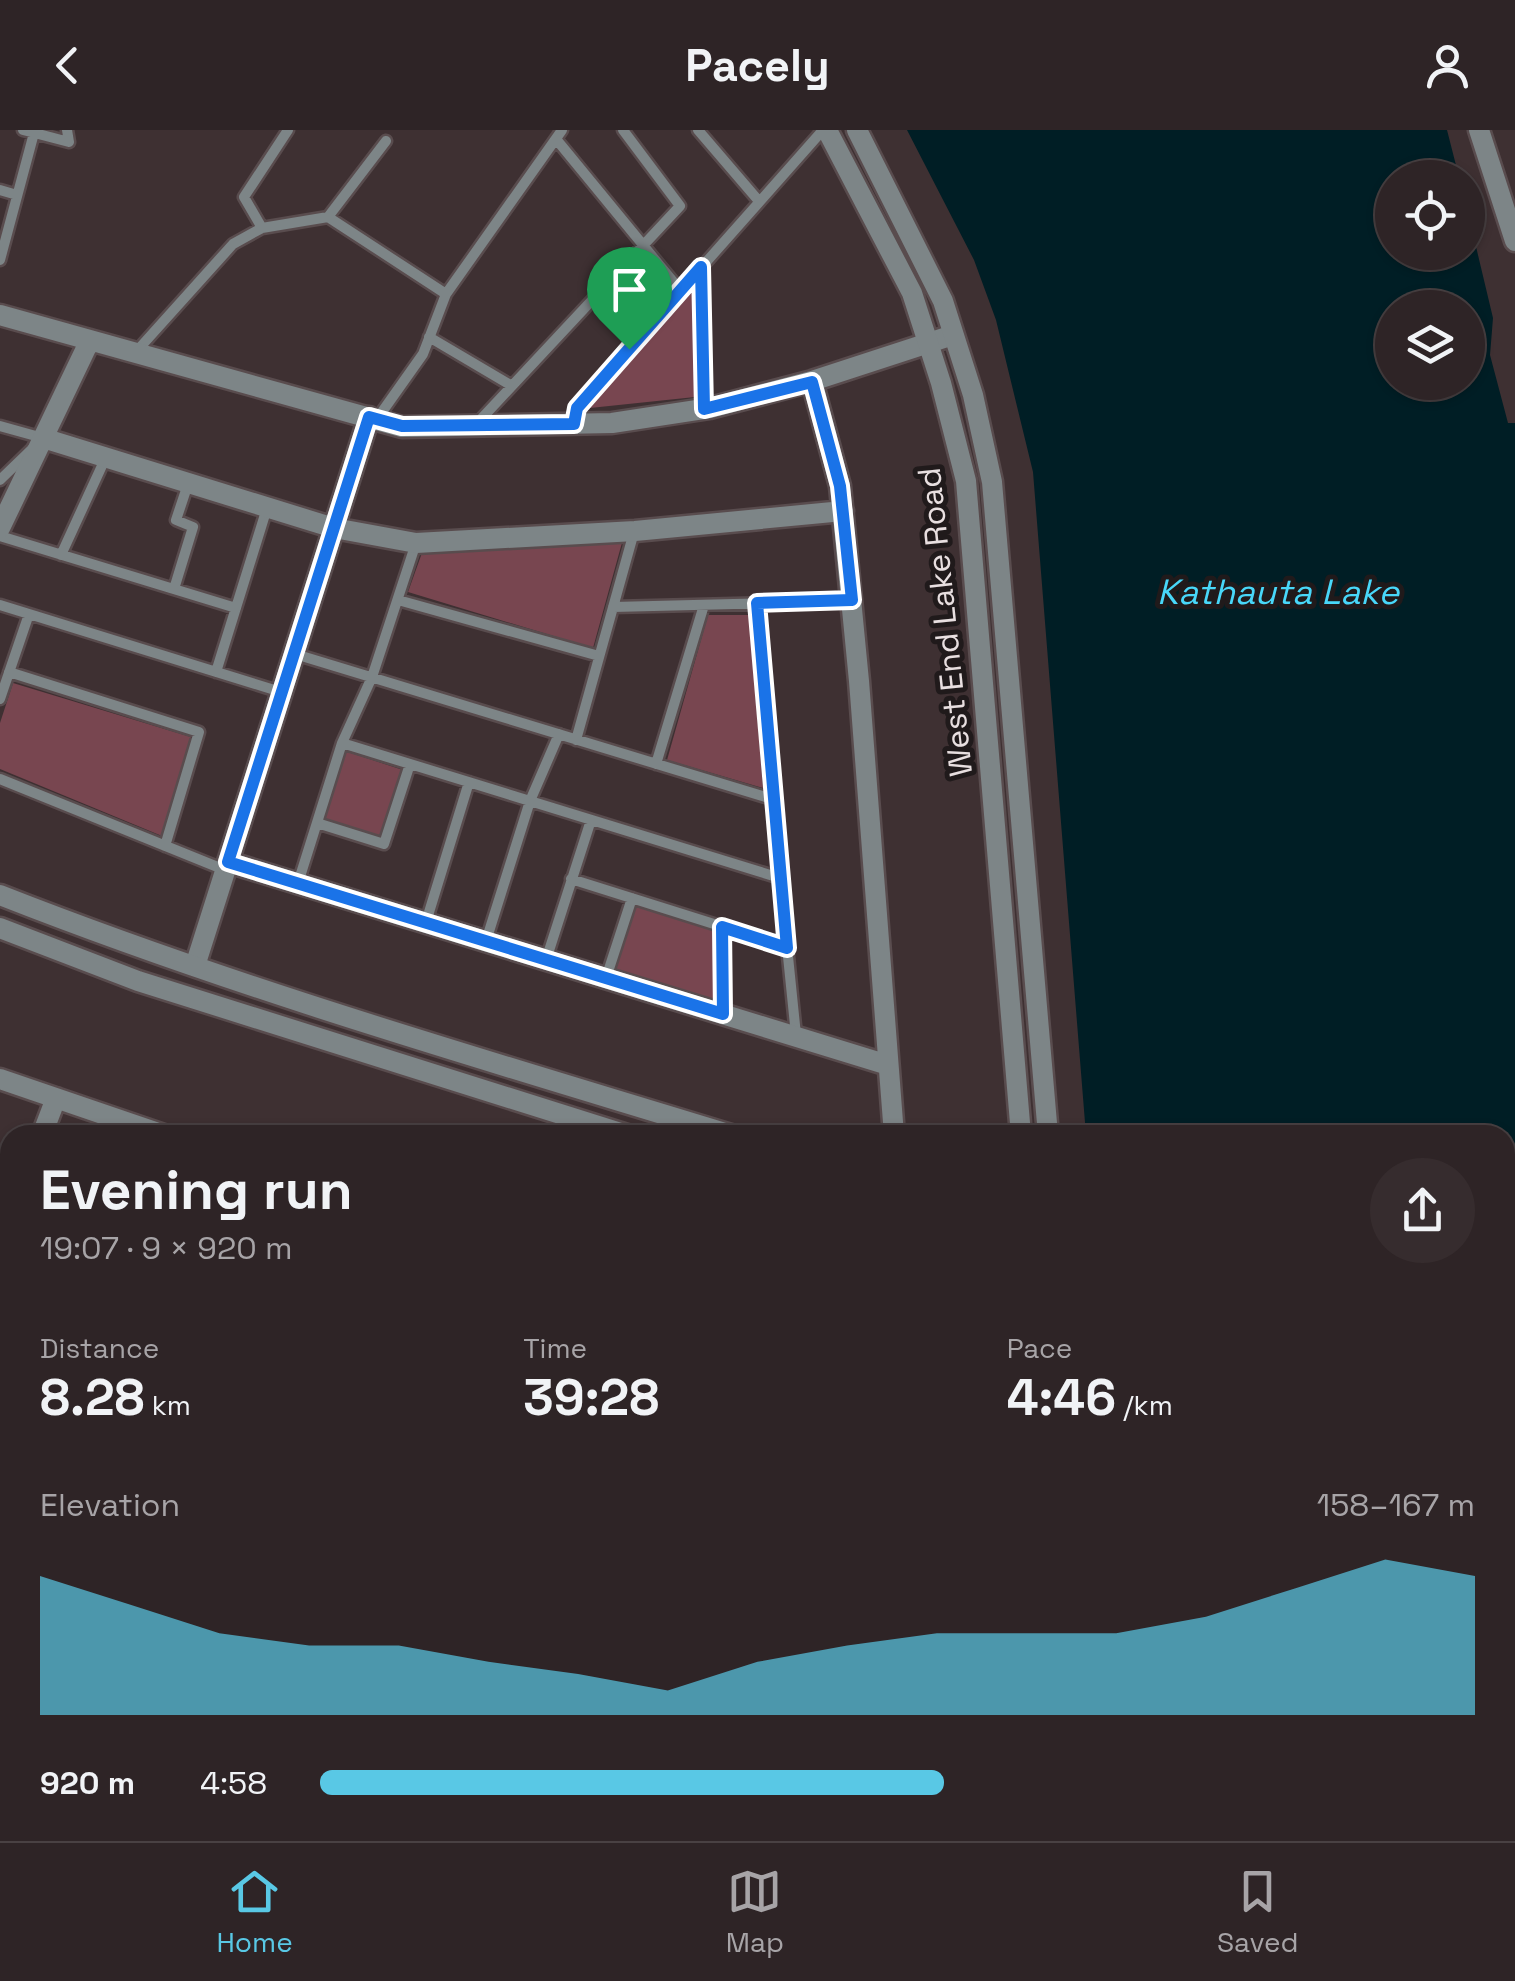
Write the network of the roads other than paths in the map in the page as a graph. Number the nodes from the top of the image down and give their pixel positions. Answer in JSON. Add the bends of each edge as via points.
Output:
{"nodes":[{"id":1,"x":67,"y":130,"type":"edge"},
{"id":2,"x":288,"y":130,"type":"edge"},
{"id":3,"x":622,"y":130,"type":"edge"},
{"id":4,"x":698,"y":130,"type":"edge"},
{"id":5,"x":825,"y":130,"type":"edge"},
{"id":6,"x":857,"y":130,"type":"edge"},
{"id":7,"x":1479,"y":130,"type":"edge"},
{"id":8,"x":28,"y":131,"type":"edge"},
{"id":9,"x":559,"y":134,"type":"edge"},
{"id":10,"x":386,"y":140,"type":"dead end"},
{"id":11,"x":0,"y":190,"type":"edge"},
{"id":12,"x":17,"y":195,"type":"junction"},
{"id":13,"x":758,"y":200,"type":"junction"},
{"id":14,"x":328,"y":217,"type":"junction"},
{"id":15,"x":262,"y":228,"type":"junction"},
{"id":16,"x":1515,"y":240,"type":"edge"},
{"id":17,"x":645,"y":244,"type":"junction"},
{"id":18,"x":0,"y":260,"type":"edge"},
{"id":19,"x":701,"y":267,"type":"junction"},
{"id":20,"x":680,"y":290,"type":"junction"},
{"id":21,"x":446,"y":294,"type":"junction"},
{"id":22,"x":0,"y":315,"type":"edge"},
{"id":23,"x":953,"y":335,"type":"junction"},
{"id":24,"x":429,"y":338,"type":"junction"},
{"id":25,"x":90,"y":340,"type":"junction"},
{"id":26,"x":930,"y":343,"type":"junction"},
{"id":27,"x":136,"y":352,"type":"junction"},
{"id":28,"x":812,"y":382,"type":"junction"},
{"id":29,"x":512,"y":386,"type":"junction"},
{"id":30,"x":704,"y":409,"type":"junction"},
{"id":31,"x":373,"y":418,"type":"junction"},
{"id":32,"x":574,"y":424,"type":"junction"},
{"id":33,"x":482,"y":425,"type":"junction"},
{"id":34,"x":0,"y":426,"type":"edge"},
{"id":35,"x":43,"y":438,"type":"junction"},
{"id":36,"x":106,"y":457,"type":"junction"},
{"id":37,"x":0,"y":480,"type":"edge"},
{"id":38,"x":189,"y":483,"type":"junction"},
{"id":39,"x":267,"y":507,"type":"junction"},
{"id":40,"x":843,"y":512,"type":"junction"},
{"id":41,"x":0,"y":528,"type":"edge"},
{"id":42,"x":334,"y":528,"type":"junction"},
{"id":43,"x":634,"y":531,"type":"junction"},
{"id":44,"x":0,"y":536,"type":"edge"},
{"id":45,"x":416,"y":543,"type":"junction"},
{"id":46,"x":61,"y":555,"type":"junction"},
{"id":47,"x":174,"y":589,"type":"junction"},
{"id":48,"x":398,"y":600,"type":"junction"},
{"id":49,"x":852,"y":600,"type":"junction"},
{"id":50,"x":757,"y":603,"type":"junction"},
{"id":51,"x":0,"y":605,"type":"edge"},
{"id":52,"x":704,"y":605,"type":"junction"},
{"id":53,"x":236,"y":608,"type":"junction"},
{"id":54,"x":613,"y":608,"type":"junction"},
{"id":55,"x":28,"y":614,"type":"junction"},
{"id":56,"x":294,"y":654,"type":"junction"},
{"id":57,"x":600,"y":656,"type":"junction"},
{"id":58,"x":9,"y":672,"type":"junction"},
{"id":59,"x":216,"y":672,"type":"junction"},
{"id":60,"x":372,"y":678,"type":"junction"},
{"id":61,"x":282,"y":692,"type":"junction"},
{"id":62,"x":0,"y":699,"type":"edge"},
{"id":63,"x":559,"y":734,"type":"junction"},
{"id":64,"x":576,"y":740,"type":"junction"},
{"id":65,"x":342,"y":744,"type":"junction"},
{"id":66,"x":410,"y":764,"type":"junction"},
{"id":67,"x":656,"y":764,"type":"junction"},
{"id":68,"x":0,"y":780,"type":"edge"},
{"id":69,"x":470,"y":782,"type":"junction"},
{"id":70,"x":772,"y":799,"type":"junction"},
{"id":71,"x":530,"y":801,"type":"junction"},
{"id":72,"x":591,"y":820,"type":"junction"},
{"id":73,"x":317,"y":823,"type":"junction"},
{"id":74,"x":165,"y":846,"type":"junction"},
{"id":75,"x":226,"y":866,"type":"junction"},
{"id":76,"x":780,"y":878,"type":"junction"},
{"id":77,"x":572,"y":880,"type":"junction"},
{"id":78,"x":298,"y":884,"type":"junction"},
{"id":79,"x":632,"y":898,"type":"junction"},
{"id":80,"x":1,"y":899,"type":"edge"},
{"id":81,"x":425,"y":923,"type":"junction"},
{"id":82,"x":722,"y":927,"type":"junction"},
{"id":83,"x":0,"y":928,"type":"edge"},
{"id":84,"x":486,"y":942,"type":"junction"},
{"id":85,"x":787,"y":948,"type":"junction"},
{"id":86,"x":546,"y":960,"type":"junction"},
{"id":87,"x":194,"y":966,"type":"junction"},
{"id":88,"x":606,"y":979,"type":"junction"},
{"id":89,"x":723,"y":1014,"type":"junction"},
{"id":90,"x":796,"y":1037,"type":"junction"},
{"id":91,"x":888,"y":1066,"type":"junction"},
{"id":92,"x":0,"y":1079,"type":"edge"},
{"id":93,"x":56,"y":1098,"type":"junction"},
{"id":94,"x":46,"y":1125,"type":"edge"},
{"id":95,"x":135,"y":1125,"type":"edge"},
{"id":96,"x":595,"y":1125,"type":"edge"},
{"id":97,"x":699,"y":1125,"type":"edge"},
{"id":98,"x":893,"y":1125,"type":"edge"},
{"id":99,"x":1020,"y":1125,"type":"edge"},
{"id":100,"x":1047,"y":1125,"type":"edge"}],
"edges":[{"from":1,"to":8,"type":"lane","via":[[69,142]]},
{"from":2,"to":15,"type":"lane","via":[[244,197]]},
{"from":3,"to":17,"type":"lane","via":[[680,206]]},
{"from":4,"to":13,"type":"lane"},
{"from":5,"to":13,"type":"lane"},
{"from":5,"to":26,"type":"street","name":"West End Lake Road","via":[[912,294]]},
{"from":6,"to":23,"type":"street","name":"West End Lake Road"},
{"from":7,"to":16,"type":"street"},
{"from":8,"to":12,"type":"lane"},
{"from":9,"to":17,"type":"lane"},
{"from":9,"to":21,"type":"lane"},
{"from":10,"to":14,"type":"lane"},
{"from":11,"to":12,"type":"lane"},
{"from":12,"to":18,"type":"lane"},
{"from":13,"to":19,"type":"lane"},
{"from":14,"to":15,"type":"lane"},
{"from":14,"to":21,"type":"lane"},
{"from":15,"to":27,"type":"lane","via":[[234,244]]},
{"from":17,"to":20,"type":"lane"},
{"from":17,"to":29,"type":"lane"},
{"from":19,"to":20,"type":"lane"},
{"from":19,"to":30,"type":"lane"},
{"from":20,"to":32,"type":"lane","via":[[577,408]]},
{"from":21,"to":24,"type":"lane"},
{"from":22,"to":25,"type":"street"},
{"from":23,"to":26,"type":"street"},
{"from":23,"to":100,"type":"street","name":"West End Lake Road","via":[[992,482]]},
{"from":24,"to":29,"type":"lane"},
{"from":24,"to":31,"type":"lane"},
{"from":25,"to":27,"type":"street"},
{"from":25,"to":35,"type":"street"},
{"from":26,"to":28,"type":"street"},
{"from":26,"to":99,"type":"street","name":"West End Lake Road","via":[[966,481]]},
{"from":27,"to":31,"type":"street"},
{"from":28,"to":30,"type":"street"},
{"from":28,"to":40,"type":"street"},
{"from":29,"to":33,"type":"lane"},
{"from":30,"to":32,"type":"street"},
{"from":31,"to":33,"type":"street","via":[[402,426]]},
{"from":31,"to":42,"type":"street"},
{"from":32,"to":33,"type":"street"},
{"from":34,"to":35,"type":"lane"},
{"from":35,"to":36,"type":"street"},
{"from":35,"to":37,"type":"lane"},
{"from":35,"to":41,"type":"street"},
{"from":36,"to":38,"type":"street"},
{"from":36,"to":46,"type":"lane"},
{"from":38,"to":39,"type":"street"},
{"from":38,"to":47,"type":"lane","via":[[176,520],[193,526]]},
{"from":39,"to":42,"type":"street"},
{"from":39,"to":53,"type":"lane"},
{"from":40,"to":43,"type":"street"},
{"from":40,"to":49,"type":"street"},
{"from":42,"to":45,"type":"street"},
{"from":42,"to":56,"type":"street"},
{"from":43,"to":45,"type":"street"},
{"from":43,"to":54,"type":"lane"},
{"from":44,"to":46,"type":"lane"},
{"from":45,"to":48,"type":"lane"},
{"from":46,"to":47,"type":"lane"},
{"from":47,"to":53,"type":"lane"},
{"from":48,"to":57,"type":"lane"},
{"from":48,"to":60,"type":"lane"},
{"from":49,"to":50,"type":"lane"},
{"from":49,"to":91,"type":"street"},
{"from":50,"to":52,"type":"lane"},
{"from":50,"to":70,"type":"lane"},
{"from":51,"to":55,"type":"lane"},
{"from":52,"to":54,"type":"lane"},
{"from":52,"to":67,"type":"lane"},
{"from":53,"to":59,"type":"lane"},
{"from":54,"to":57,"type":"lane"},
{"from":55,"to":58,"type":"lane"},
{"from":55,"to":59,"type":"lane"},
{"from":56,"to":60,"type":"lane"},
{"from":56,"to":61,"type":"street"},
{"from":57,"to":64,"type":"lane"},
{"from":58,"to":62,"type":"lane"},
{"from":58,"to":74,"type":"lane","via":[[199,732]]},
{"from":59,"to":61,"type":"lane"},
{"from":60,"to":63,"type":"lane"},
{"from":60,"to":65,"type":"lane"},
{"from":61,"to":75,"type":"street"},
{"from":63,"to":64,"type":"lane"},
{"from":63,"to":71,"type":"lane"},
{"from":64,"to":67,"type":"lane"},
{"from":65,"to":66,"type":"lane"},
{"from":65,"to":73,"type":"lane"},
{"from":66,"to":69,"type":"lane"},
{"from":66,"to":73,"type":"lane","via":[[384,844]]},
{"from":67,"to":70,"type":"lane"},
{"from":68,"to":74,"type":"lane"},
{"from":69,"to":71,"type":"lane"},
{"from":69,"to":81,"type":"lane"},
{"from":70,"to":76,"type":"lane"},
{"from":71,"to":72,"type":"lane"},
{"from":71,"to":84,"type":"lane"},
{"from":72,"to":76,"type":"lane"},
{"from":72,"to":77,"type":"lane"},
{"from":73,"to":78,"type":"lane"},
{"from":74,"to":75,"type":"lane"},
{"from":75,"to":78,"type":"street"},
{"from":75,"to":87,"type":"street"},
{"from":76,"to":85,"type":"lane"},
{"from":77,"to":79,"type":"lane"},
{"from":77,"to":86,"type":"lane"},
{"from":78,"to":81,"type":"street"},
{"from":79,"to":82,"type":"lane"},
{"from":79,"to":88,"type":"lane"},
{"from":80,"to":87,"type":"street"},
{"from":81,"to":84,"type":"street"},
{"from":82,"to":85,"type":"lane"},
{"from":82,"to":89,"type":"lane"},
{"from":83,"to":96,"type":"street","via":[[138,981]]},
{"from":84,"to":86,"type":"street"},
{"from":85,"to":90,"type":"lane"},
{"from":86,"to":88,"type":"street"},
{"from":87,"to":97,"type":"street"},
{"from":88,"to":89,"type":"street"},
{"from":89,"to":90,"type":"street"},
{"from":90,"to":91,"type":"street"},
{"from":91,"to":98,"type":"street"},
{"from":92,"to":93,"type":"street"},
{"from":93,"to":94,"type":"street"},
{"from":93,"to":95,"type":"street"}]}
